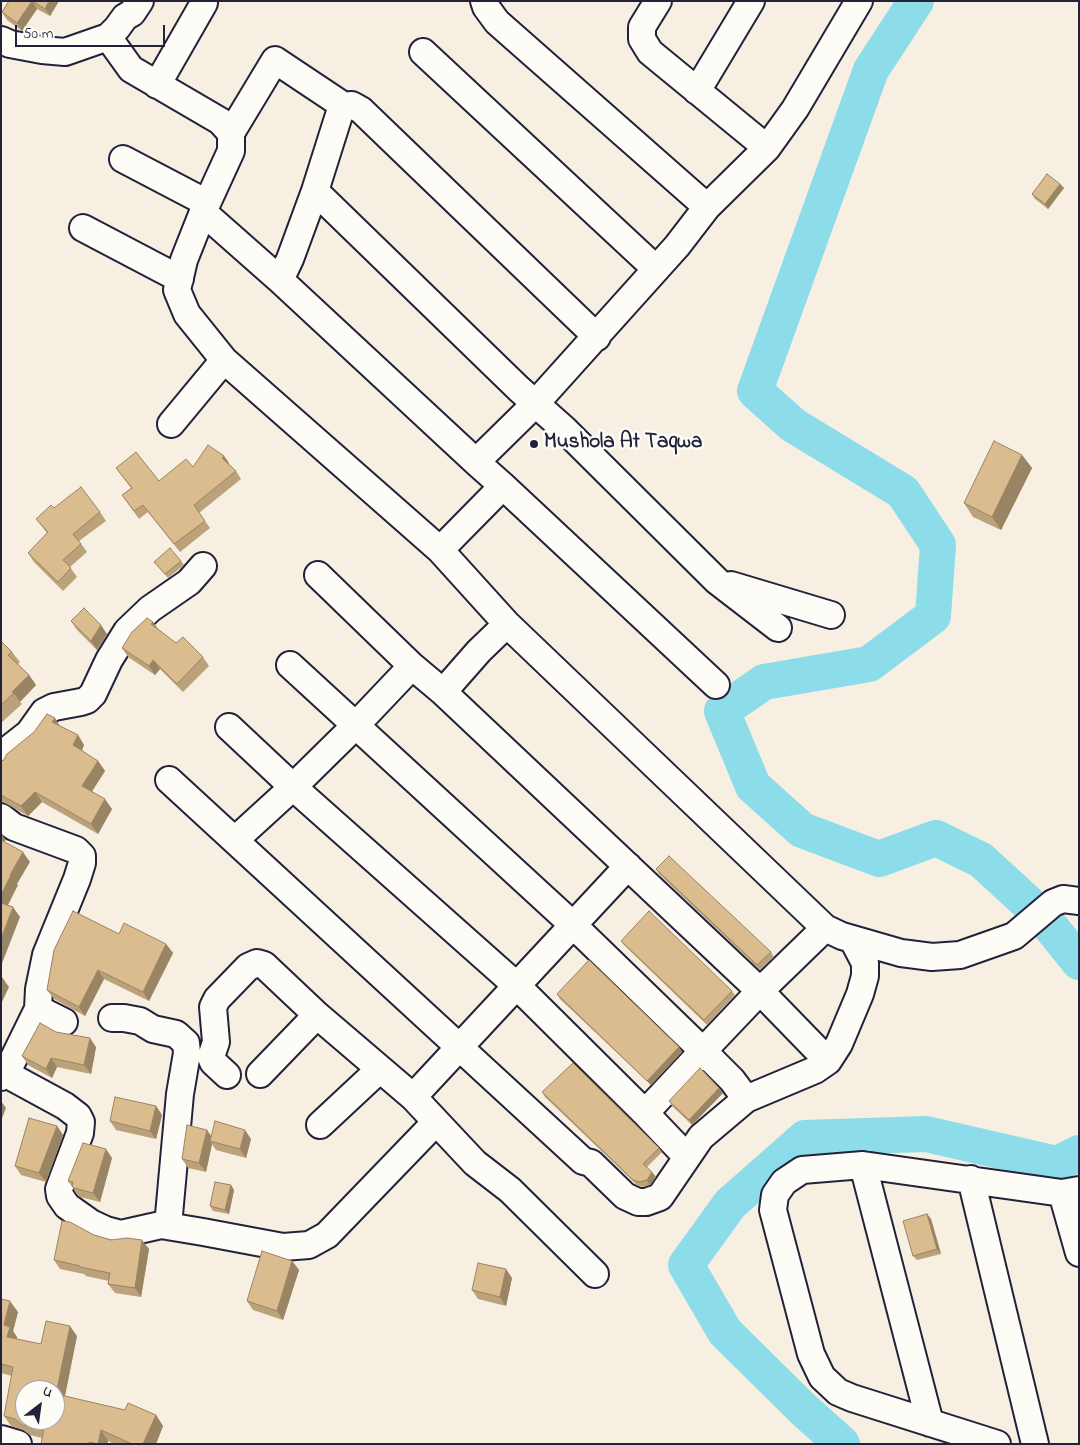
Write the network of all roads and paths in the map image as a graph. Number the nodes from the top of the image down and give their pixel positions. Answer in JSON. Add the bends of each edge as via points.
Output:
{"nodes":[{"id":1,"x":140,"y":1,"type":"edge"},
{"id":2,"x":484,"y":1,"type":"edge"},
{"id":3,"x":658,"y":1,"type":"edge"},
{"id":4,"x":751,"y":1,"type":"edge"},
{"id":5,"x":859,"y":1,"type":"edge"},
{"id":6,"x":204,"y":3,"type":"dead end"},
{"id":7,"x":108,"y":36,"type":"junction"},
{"id":8,"x":1,"y":40,"type":"edge"},
{"id":9,"x":423,"y":52,"type":"dead end"},
{"id":10,"x":157,"y":85,"type":"junction"},
{"id":11,"x":697,"y":92,"type":"junction"},
{"id":12,"x":344,"y":106,"type":"junction"},
{"id":13,"x":230,"y":133,"type":"junction"},
{"id":14,"x":767,"y":148,"type":"junction"},
{"id":15,"x":123,"y":159,"type":"dead end"},
{"id":16,"x":315,"y":191,"type":"junction"},
{"id":17,"x":205,"y":207,"type":"junction"},
{"id":18,"x":707,"y":207,"type":"junction"},
{"id":19,"x":83,"y":228,"type":"dead end"},
{"id":20,"x":656,"y":269,"type":"junction"},
{"id":21,"x":180,"y":279,"type":"junction"},
{"id":22,"x":280,"y":280,"type":"junction"},
{"id":23,"x":597,"y":337,"type":"junction"},
{"id":24,"x":224,"y":360,"type":"junction"},
{"id":25,"x":536,"y":404,"type":"junction"},
{"id":26,"x":170,"y":424,"type":"dead end"},
{"id":27,"x":476,"y":462,"type":"junction"},
{"id":28,"x":503,"y":486,"type":"junction"},
{"id":29,"x":440,"y":550,"type":"junction"},
{"id":30,"x":203,"y":566,"type":"dead end"},
{"id":31,"x":318,"y":575,"type":"dead end"},
{"id":32,"x":717,"y":581,"type":"junction"},
{"id":33,"x":831,"y":615,"type":"dead end"},
{"id":34,"x":508,"y":624,"type":"junction"},
{"id":35,"x":778,"y":628,"type":"dead end"},
{"id":36,"x":290,"y":665,"type":"dead end"},
{"id":37,"x":412,"y":666,"type":"junction"},
{"id":38,"x":716,"y":685,"type":"dead end"},
{"id":39,"x":443,"y":692,"type":"junction"},
{"id":40,"x":356,"y":725,"type":"junction"},
{"id":41,"x":229,"y":727,"type":"dead end"},
{"id":42,"x":1,"y":755,"type":"edge"},
{"id":43,"x":168,"y":780,"type":"dead end"},
{"id":44,"x":294,"y":787,"type":"junction"},
{"id":45,"x":1,"y":817,"type":"edge"},
{"id":46,"x":236,"y":840,"type":"junction"},
{"id":47,"x":628,"y":866,"type":"junction"},
{"id":48,"x":1079,"y":902,"type":"edge"},
{"id":49,"x":573,"y":925,"type":"junction"},
{"id":50,"x":825,"y":928,"type":"junction"},
{"id":51,"x":852,"y":940,"type":"junction"},
{"id":52,"x":517,"y":986,"type":"junction"},
{"id":53,"x":760,"y":991,"type":"junction"},
{"id":54,"x":38,"y":1009,"type":"junction"},
{"id":55,"x":316,"y":1015,"type":"junction"},
{"id":56,"x":112,"y":1018,"type":"dead end"},
{"id":57,"x":64,"y":1022,"type":"dead end"},
{"id":58,"x":460,"y":1047,"type":"junction"},
{"id":59,"x":702,"y":1052,"type":"junction"},
{"id":60,"x":828,"y":1061,"type":"junction"},
{"id":61,"x":380,"y":1069,"type":"junction"},
{"id":62,"x":260,"y":1074,"type":"dead end"},
{"id":63,"x":4,"y":1075,"type":"edge"},
{"id":64,"x":227,"y":1075,"type":"dead end"},
{"id":65,"x":412,"y":1097,"type":"junction"},
{"id":66,"x":746,"y":1099,"type":"junction"},
{"id":67,"x":645,"y":1113,"type":"junction"},
{"id":68,"x":436,"y":1122,"type":"junction"},
{"id":69,"x":320,"y":1125,"type":"dead end"},
{"id":70,"x":687,"y":1157,"type":"junction"},
{"id":71,"x":863,"y":1165,"type":"junction"},
{"id":72,"x":970,"y":1180,"type":"junction"},
{"id":73,"x":1070,"y":1191,"type":"edge"},
{"id":74,"x":168,"y":1226,"type":"junction"},
{"id":75,"x":1079,"y":1253,"type":"edge"},
{"id":76,"x":596,"y":1274,"type":"dead end"},
{"id":77,"x":930,"y":1423,"type":"junction"},
{"id":78,"x":1,"y":1439,"type":"edge"},
{"id":79,"x":18,"y":1444,"type":"edge"},
{"id":80,"x":997,"y":1444,"type":"edge"},
{"id":81,"x":1035,"y":1444,"type":"edge"}],
"edges":[{"from":1,"to":7,"type":"street"},
{"from":2,"to":18,"type":"street","via":[[497,22]]},
{"from":3,"to":11,"type":"street","via":[[642,27],[642,39],[650,52]]},
{"from":4,"to":11,"type":"street"},
{"from":5,"to":14,"type":"street","via":[[795,109]]},
{"from":6,"to":10,"type":"street"},
{"from":7,"to":8,"type":"street","via":[[65,52]]},
{"from":7,"to":10,"type":"street","via":[[131,68]]},
{"from":9,"to":20,"type":"street"},
{"from":10,"to":13,"type":"street","via":[[220,121]]},
{"from":11,"to":14,"type":"street"},
{"from":12,"to":13,"type":"street","via":[[275,60]]},
{"from":12,"to":16,"type":"street"},
{"from":12,"to":23,"type":"street","via":[[352,105],[360,110]]},
{"from":13,"to":17,"type":"street","via":[[230,151]]},
{"from":14,"to":18,"type":"street"},
{"from":15,"to":17,"type":"street"},
{"from":16,"to":22,"type":"street"},
{"from":16,"to":25,"type":"street"},
{"from":17,"to":21,"type":"street"},
{"from":17,"to":22,"type":"street"},
{"from":18,"to":20,"type":"street"},
{"from":19,"to":21,"type":"street"},
{"from":20,"to":23,"type":"street"},
{"from":21,"to":24,"type":"street","via":[[177,290],[187,314]]},
{"from":22,"to":27,"type":"street"},
{"from":23,"to":25,"type":"street"},
{"from":24,"to":26,"type":"street"},
{"from":24,"to":29,"type":"street"},
{"from":25,"to":27,"type":"street"},
{"from":25,"to":32,"type":"street"},
{"from":27,"to":28,"type":"street"},
{"from":28,"to":29,"type":"street"},
{"from":28,"to":38,"type":"street"},
{"from":29,"to":34,"type":"street"},
{"from":30,"to":42,"type":"street","via":[[190,582],[150,609],[127,631],[108,660],[94,694],[87,700],[44,712],[29,733]]},
{"from":31,"to":37,"type":"street"},
{"from":32,"to":33,"type":"street"},
{"from":32,"to":35,"type":"street"},
{"from":34,"to":39,"type":"street"},
{"from":34,"to":50,"type":"street"},
{"from":36,"to":40,"type":"street"},
{"from":37,"to":39,"type":"street"},
{"from":37,"to":40,"type":"street"},
{"from":39,"to":47,"type":"street"},
{"from":40,"to":44,"type":"street"},
{"from":40,"to":49,"type":"street"},
{"from":41,"to":44,"type":"street"},
{"from":43,"to":46,"type":"street"},
{"from":44,"to":46,"type":"street"},
{"from":44,"to":52,"type":"street"},
{"from":45,"to":54,"type":"street","via":[[14,827],[76,850],[82,856],[77,879],[46,955]]},
{"from":46,"to":58,"type":"street"},
{"from":47,"to":49,"type":"street"},
{"from":47,"to":53,"type":"street"},
{"from":48,"to":51,"type":"street","via":[[1063,900],[1053,903],[1014,936],[960,955],[932,957],[901,953]]},
{"from":49,"to":52,"type":"street"},
{"from":49,"to":59,"type":"street"},
{"from":50,"to":51,"type":"street"},
{"from":50,"to":53,"type":"street"},
{"from":51,"to":60,"type":"street","via":[[865,963],[865,976],[839,1044]]},
{"from":52,"to":58,"type":"street"},
{"from":52,"to":67,"type":"street"},
{"from":53,"to":59,"type":"street"},
{"from":53,"to":60,"type":"street"},
{"from":54,"to":57,"type":"street"},
{"from":54,"to":63,"type":"street"},
{"from":55,"to":61,"type":"street"},
{"from":55,"to":62,"type":"street"},
{"from":55,"to":64,"type":"street","via":[[264,965],[257,963],[248,967],[213,1007],[216,1042],[211,1057]]},
{"from":56,"to":74,"type":"street","via":[[140,1021],[153,1030],[176,1034],[186,1043]]},
{"from":58,"to":65,"type":"street"},
{"from":58,"to":70,"type":"street","via":[[625,1196],[638,1202],[660,1197]]},
{"from":59,"to":66,"type":"street","via":[[732,1080]]},
{"from":59,"to":67,"type":"street"},
{"from":60,"to":66,"type":"street","via":[[815,1070]]},
{"from":61,"to":65,"type":"street"},
{"from":61,"to":69,"type":"street"},
{"from":63,"to":74,"type":"street","via":[[78,1116],[80,1134],[59,1189],[67,1206],[91,1223],[112,1232],[127,1233]]},
{"from":65,"to":68,"type":"street"},
{"from":66,"to":70,"type":"street","via":[[701,1137]]},
{"from":67,"to":70,"type":"street"},
{"from":68,"to":74,"type":"street","via":[[327,1235],[309,1246],[283,1248]]},
{"from":68,"to":76,"type":"street","via":[[475,1163],[510,1190]]},
{"from":71,"to":72,"type":"street"},
{"from":71,"to":77,"type":"street"},
{"from":71,"to":77,"type":"street","via":[[802,1170],[784,1182],[775,1195],[773,1210],[811,1354],[822,1377],[838,1392],[852,1398]]},
{"from":72,"to":73,"type":"street"},
{"from":72,"to":81,"type":"street"},
{"from":73,"to":75,"type":"street"},
{"from":77,"to":80,"type":"street"},
{"from":78,"to":79,"type":"street"}]}
